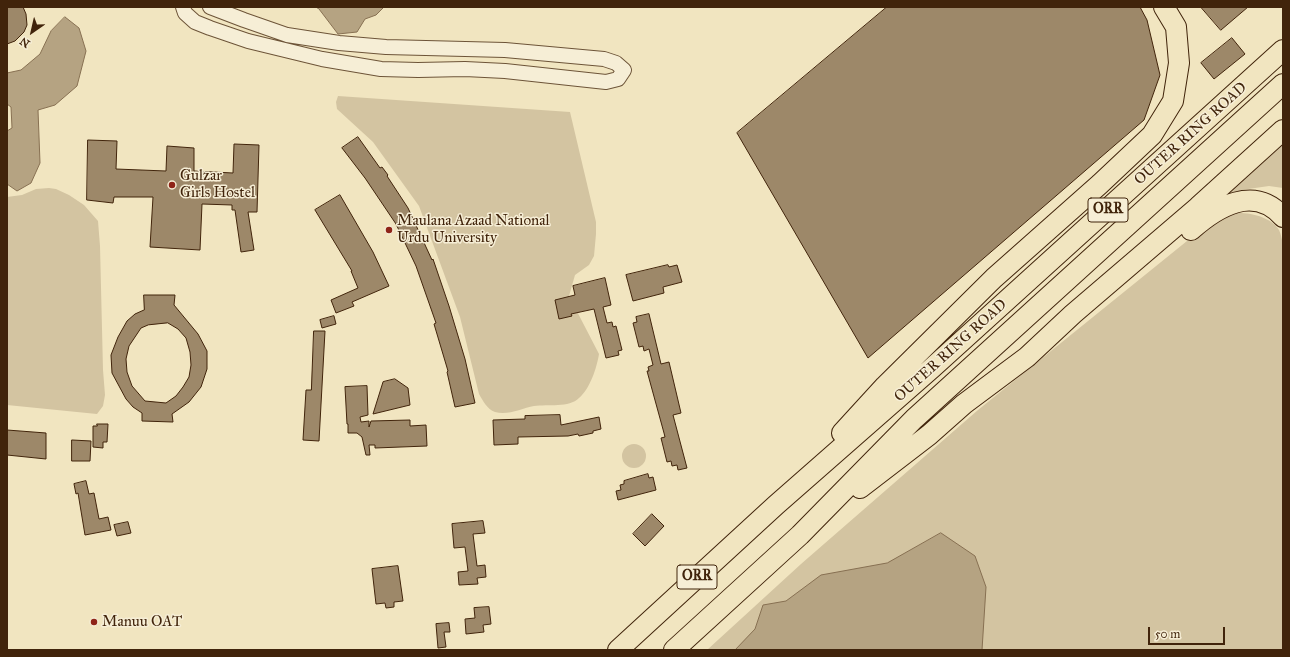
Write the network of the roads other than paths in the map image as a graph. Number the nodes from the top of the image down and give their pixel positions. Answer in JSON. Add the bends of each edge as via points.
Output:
{"nodes":[{"id":1,"x":183,"y":7,"type":"edge"},
{"id":2,"x":210,"y":7,"type":"edge"},
{"id":3,"x":1164,"y":7,"type":"edge"},
{"id":4,"x":1283,"y":50,"type":"edge"},
{"id":5,"x":1283,"y":84,"type":"edge"},
{"id":6,"x":1276,"y":136,"type":"edge"},
{"id":7,"x":1283,"y":217,"type":"edge"},
{"id":8,"x":1027,"y":357,"type":"junction"},
{"id":9,"x":891,"y":393,"type":"junction"},
{"id":10,"x":800,"y":535,"type":"junction"},
{"id":11,"x":618,"y":650,"type":"edge"},
{"id":12,"x":674,"y":650,"type":"edge"}],
"edges":[{"from":1,"to":2,"type":"street","via":[[185,13],[195,22],[248,41],[322,59],[381,69],[505,71],[606,82],[618,80],[624,70],[610,61],[581,57],[505,50],[386,47],[339,43],[287,35]]},
{"from":3,"to":9,"type":"highway","number":"ORR","via":[[1176,27],[1179,63],[1174,101],[1152,135],[994,278],[918,353]]},
{"from":4,"to":9,"type":"highway","name":"OUTER RING ROAD","number":"ORR","via":[[932,368]]},
{"from":5,"to":10,"type":"highway","name":"OUTER RING ROAD","number":"ORR","via":[[914,419]]},
{"from":6,"to":8,"type":"highway","number":"ORR"},
{"from":7,"to":8,"type":"highway","number":"ORR","via":[[1268,204],[1240,201],[1228,204],[1203,219],[1066,338]]},
{"from":8,"to":10,"type":"highway","number":"ORR"},
{"from":9,"to":11,"type":"highway","name":"OUTER RING ROAD","number":"ORR"},
{"from":10,"to":12,"type":"highway","name":"OUTER RING ROAD","number":"ORR"}]}
